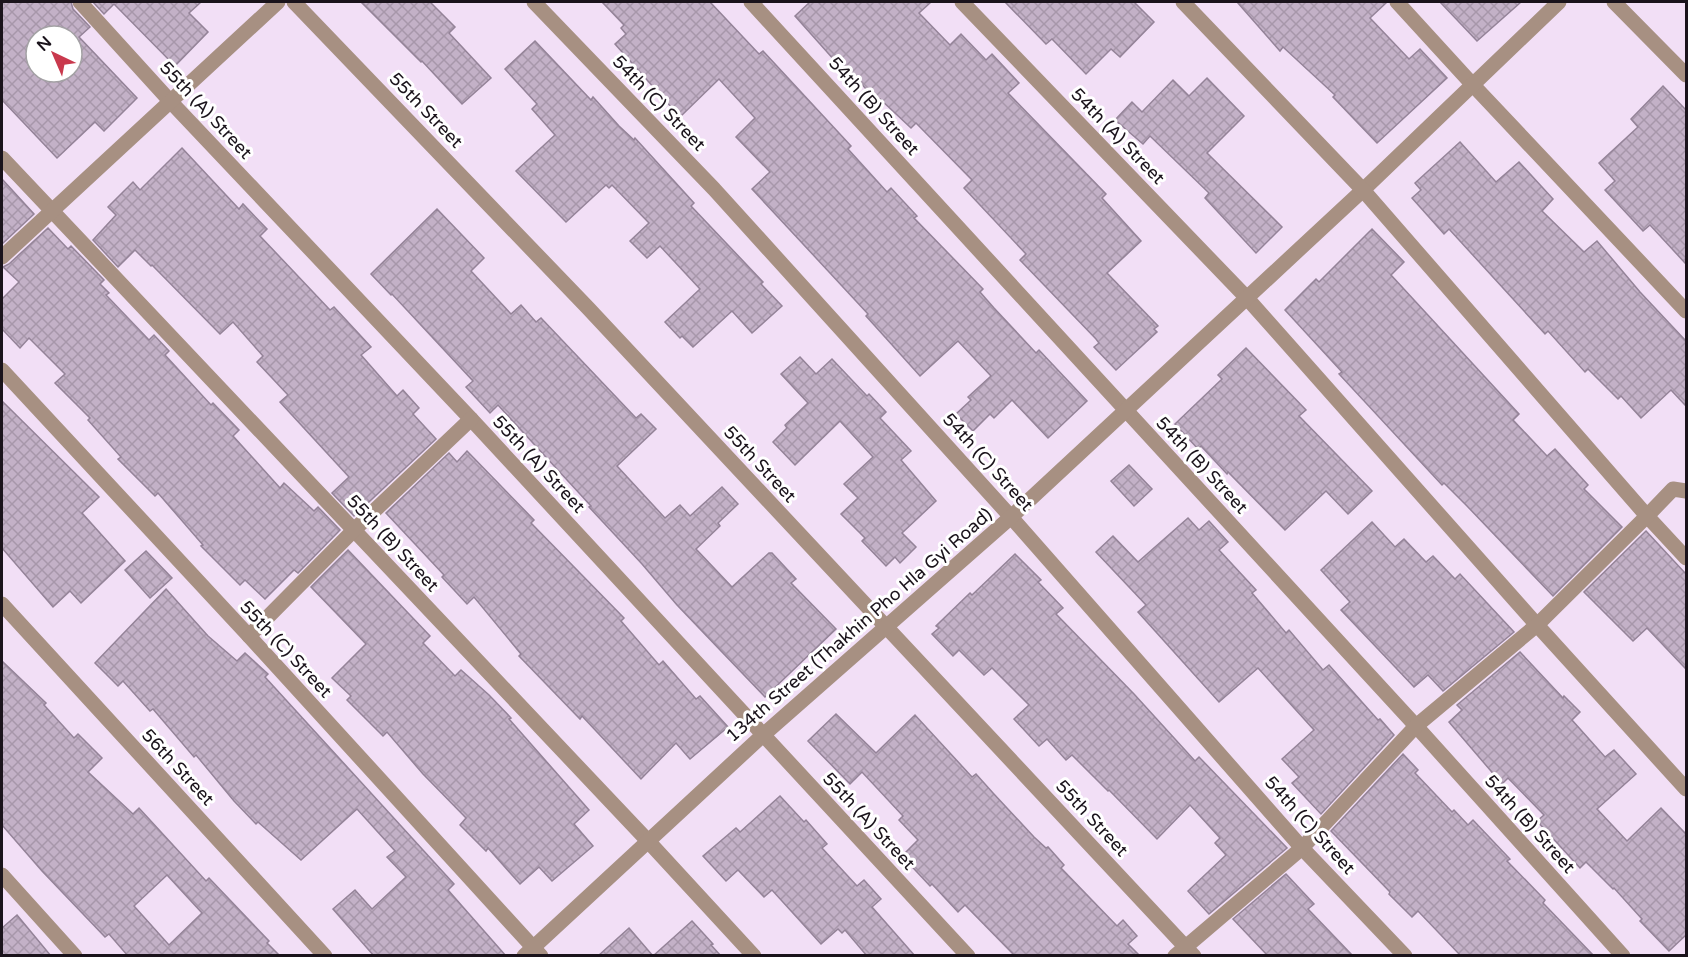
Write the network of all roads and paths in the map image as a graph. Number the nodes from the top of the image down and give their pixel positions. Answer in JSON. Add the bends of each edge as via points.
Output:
{"nodes":[{"id":1,"x":80,"y":2,"type":"edge"},
{"id":2,"x":278,"y":2,"type":"edge"},
{"id":3,"x":294,"y":2,"type":"edge"},
{"id":4,"x":534,"y":2,"type":"edge"},
{"id":5,"x":752,"y":2,"type":"edge"},
{"id":6,"x":962,"y":2,"type":"edge"},
{"id":7,"x":1183,"y":2,"type":"edge"},
{"id":8,"x":1397,"y":2,"type":"edge"},
{"id":9,"x":1559,"y":2,"type":"edge"},
{"id":10,"x":1614,"y":2,"type":"edge"},
{"id":11,"x":1686,"y":75,"type":"edge"},
{"id":12,"x":1472,"y":84,"type":"junction"},
{"id":13,"x":170,"y":101,"type":"junction"},
{"id":14,"x":2,"y":158,"type":"edge"},
{"id":15,"x":1363,"y":190,"type":"junction"},
{"id":16,"x":50,"y":212,"type":"junction"},
{"id":17,"x":2,"y":257,"type":"edge"},
{"id":18,"x":1246,"y":297,"type":"junction"},
{"id":19,"x":1686,"y":311,"type":"edge"},
{"id":20,"x":2,"y":370,"type":"edge"},
{"id":21,"x":1126,"y":410,"type":"junction"},
{"id":22,"x":471,"y":419,"type":"junction"},
{"id":23,"x":1686,"y":491,"type":"edge"},
{"id":24,"x":1647,"y":516,"type":"junction"},
{"id":25,"x":1011,"y":517,"type":"junction"},
{"id":26,"x":354,"y":530,"type":"junction"},
{"id":27,"x":1686,"y":558,"type":"edge"},
{"id":28,"x":2,"y":604,"type":"edge"},
{"id":29,"x":1537,"y":625,"type":"junction"},
{"id":30,"x":885,"y":628,"type":"junction"},
{"id":31,"x":249,"y":636,"type":"junction"},
{"id":32,"x":1416,"y":726,"type":"junction"},
{"id":33,"x":763,"y":735,"type":"junction"},
{"id":34,"x":1686,"y":789,"type":"edge"},
{"id":35,"x":648,"y":841,"type":"junction"},
{"id":36,"x":1302,"y":848,"type":"junction"},
{"id":37,"x":2,"y":875,"type":"edge"},
{"id":38,"x":1185,"y":952,"type":"edge"},
{"id":39,"x":532,"y":953,"type":"edge"},
{"id":40,"x":75,"y":956,"type":"edge"},
{"id":41,"x":325,"y":956,"type":"edge"},
{"id":42,"x":754,"y":956,"type":"edge"},
{"id":43,"x":968,"y":956,"type":"edge"},
{"id":44,"x":1405,"y":956,"type":"edge"},
{"id":45,"x":1623,"y":956,"type":"edge"}],
"edges":[{"from":1,"to":13,"type":"street","name":"55th (A) Street"},
{"from":2,"to":13,"type":"street"},
{"from":3,"to":30,"type":"street","name":"55th Street","via":[[588,308]]},
{"from":4,"to":25,"type":"street","name":"54th (C) Street","via":[[714,189]]},
{"from":5,"to":21,"type":"street","name":"54th (B) Street"},
{"from":6,"to":18,"type":"street","name":"54th (A) Street"},
{"from":7,"to":15,"type":"street"},
{"from":8,"to":12,"type":"street"},
{"from":9,"to":12,"type":"street","name":"134th Street (Thakhin Pho Hla Gyi Road)"},
{"from":10,"to":11,"type":"street"},
{"from":12,"to":15,"type":"street","name":"134th Street (Thakhin Pho Hla Gyi Road)"},
{"from":12,"to":19,"type":"street"},
{"from":13,"to":16,"type":"street"},
{"from":13,"to":22,"type":"street","name":"55th (A) Street"},
{"from":14,"to":16,"type":"street","name":"55th (B) Street"},
{"from":15,"to":18,"type":"street","name":"134th Street (Thakhin Pho Hla Gyi Road)"},
{"from":15,"to":24,"type":"street"},
{"from":16,"to":17,"type":"street"},
{"from":16,"to":26,"type":"street","name":"55th (B) Street"},
{"from":18,"to":21,"type":"street","name":"134th Street (Thakhin Pho Hla Gyi Road)"},
{"from":18,"to":29,"type":"street","name":"54th (A) Street"},
{"from":20,"to":31,"type":"street","name":"55th (C) Street"},
{"from":21,"to":25,"type":"street","name":"134th Street (Thakhin Pho Hla Gyi Road)"},
{"from":21,"to":32,"type":"street","name":"54th (B) Street"},
{"from":22,"to":26,"type":"street"},
{"from":22,"to":33,"type":"street","name":"55th (A) Street"},
{"from":23,"to":24,"type":"street","via":[[1673,489]]},
{"from":24,"to":27,"type":"street"},
{"from":24,"to":29,"type":"street"},
{"from":25,"to":30,"type":"street","name":"134th Street (Thakhin Pho Hla Gyi Road)"},
{"from":25,"to":36,"type":"street","name":"54th (C) Street"},
{"from":26,"to":31,"type":"street"},
{"from":26,"to":35,"type":"street","name":"55th (B) Street"},
{"from":28,"to":41,"type":"street","name":"56th Street"},
{"from":29,"to":32,"type":"street"},
{"from":29,"to":34,"type":"street","name":"54th (A) Street"},
{"from":30,"to":33,"type":"street","name":"134th Street (Thakhin Pho Hla Gyi Road)"},
{"from":30,"to":38,"type":"street","name":"55th Street"},
{"from":31,"to":39,"type":"street","name":"55th (C) Street"},
{"from":32,"to":36,"type":"street"},
{"from":32,"to":45,"type":"street","name":"54th (B) Street"},
{"from":33,"to":35,"type":"street","name":"134th Street (Thakhin Pho Hla Gyi Road)"},
{"from":33,"to":43,"type":"street","name":"55th (A) Street"},
{"from":35,"to":39,"type":"street","name":"134th Street (Thakhin Pho Hla Gyi Road)"},
{"from":35,"to":42,"type":"street","name":"55th (B) Street"},
{"from":36,"to":38,"type":"street"},
{"from":36,"to":44,"type":"street","name":"54th (C) Street"},
{"from":37,"to":40,"type":"street"}]}
